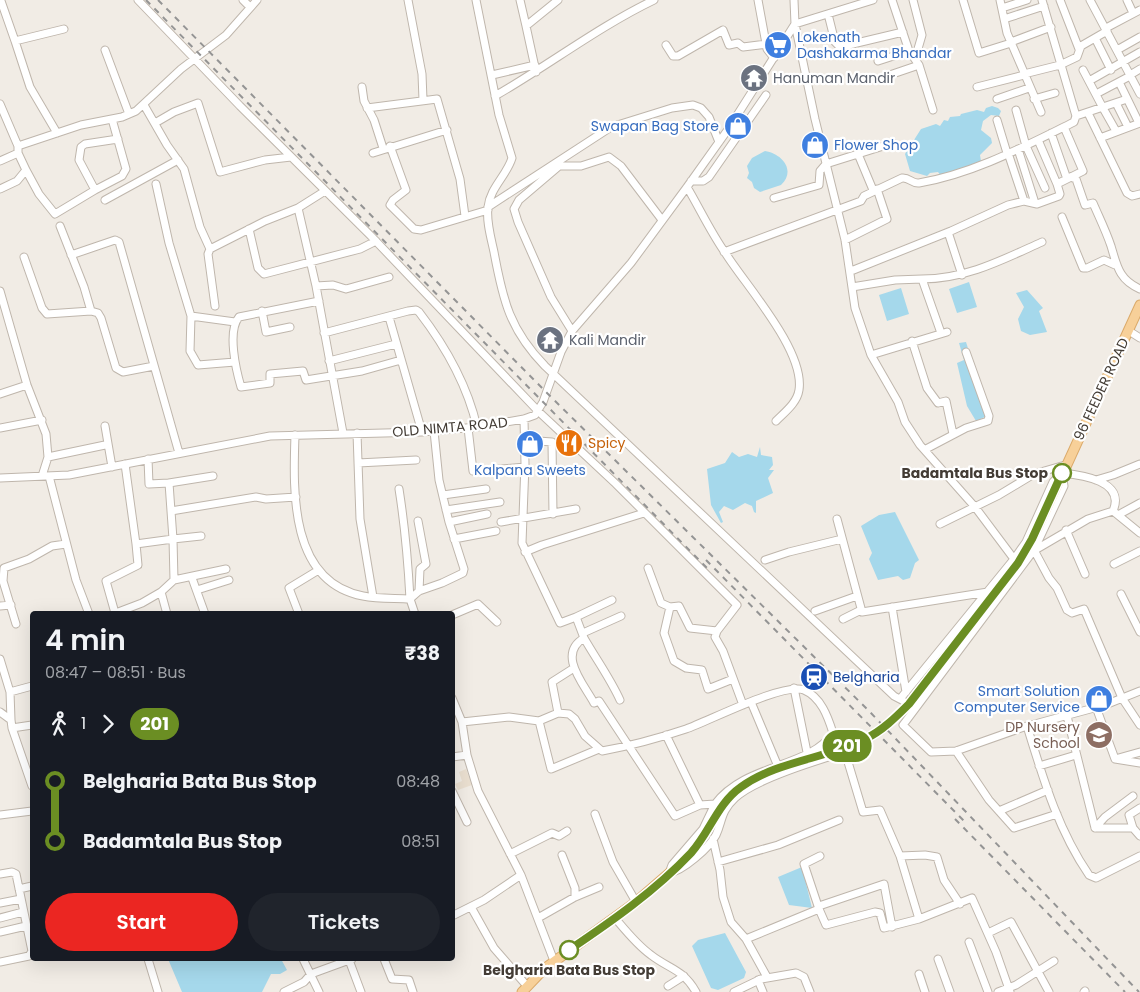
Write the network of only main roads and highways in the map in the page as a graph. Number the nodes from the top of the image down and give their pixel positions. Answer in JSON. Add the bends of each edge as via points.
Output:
{"nodes":[{"id":1,"x":1140,"y":305,"type":"edge"},
{"id":2,"x":1016,"y":561,"type":"road end"},
{"id":3,"x":681,"y":863,"type":"dead end"},
{"id":4,"x":524,"y":989,"type":"edge"}],
"edges":[{"from":1,"to":2,"type":"main road","name":"96 FEEDER ROAD","via":[[1044,512]]},
{"from":3,"to":4,"type":"main road","via":[[636,902],[554,961]]}]}
